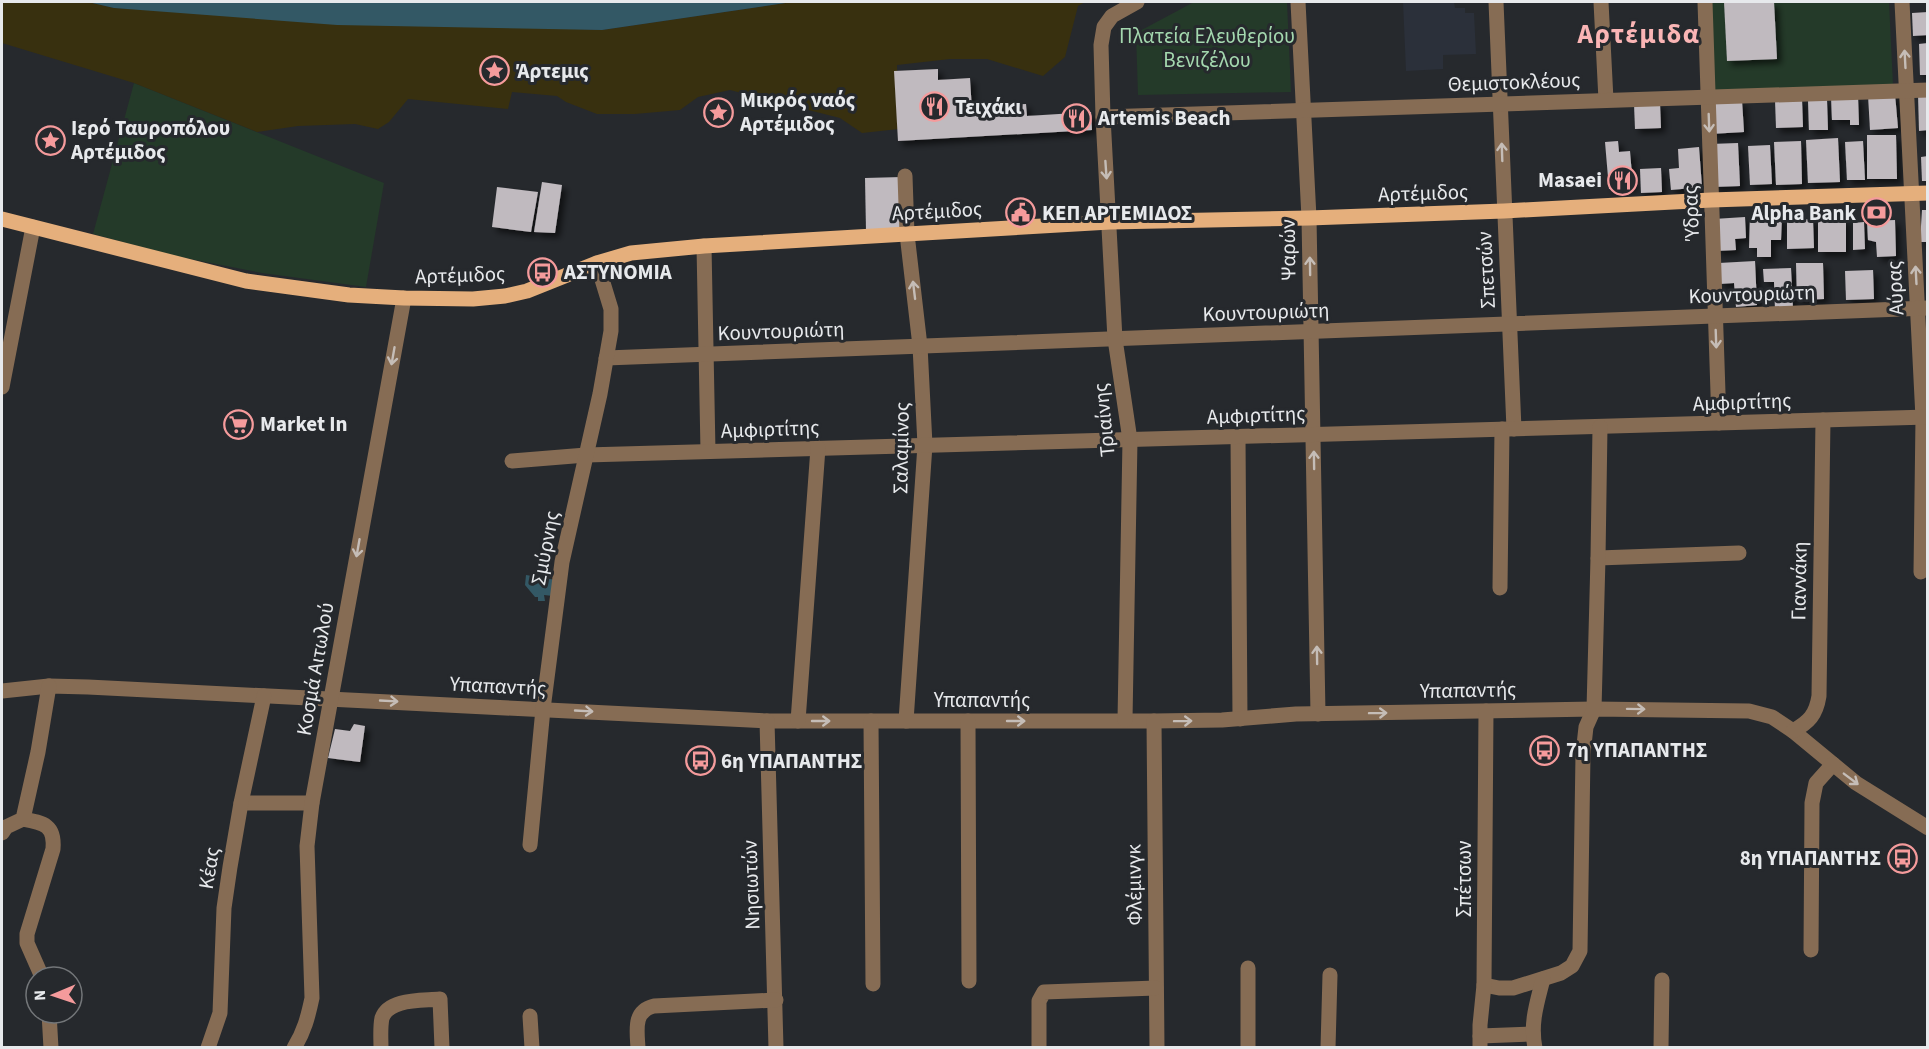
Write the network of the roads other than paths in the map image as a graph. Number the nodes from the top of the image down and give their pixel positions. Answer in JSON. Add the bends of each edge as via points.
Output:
{"nodes":[{"id":1,"x":1137,"y":2,"type":"edge"},
{"id":2,"x":1298,"y":2,"type":"edge"},
{"id":3,"x":1496,"y":2,"type":"edge"},
{"id":4,"x":1601,"y":2,"type":"edge"},
{"id":5,"x":1705,"y":2,"type":"edge"},
{"id":6,"x":1902,"y":2,"type":"edge"},
{"id":7,"x":1907,"y":90,"type":"junction"},
{"id":8,"x":1928,"y":90,"type":"edge"},
{"id":9,"x":1708,"y":97,"type":"junction"},
{"id":10,"x":1606,"y":100,"type":"junction"},
{"id":11,"x":1500,"y":104,"type":"junction"},
{"id":12,"x":1303,"y":111,"type":"junction"},
{"id":13,"x":1103,"y":117,"type":"junction"},
{"id":14,"x":905,"y":176,"type":"dead end"},
{"id":15,"x":1912,"y":193,"type":"junction"},
{"id":16,"x":1928,"y":193,"type":"edge"},
{"id":17,"x":1711,"y":200,"type":"junction"},
{"id":18,"x":1504,"y":211,"type":"junction"},
{"id":19,"x":1309,"y":218,"type":"junction"},
{"id":20,"x":2,"y":219,"type":"edge"},
{"id":21,"x":1110,"y":222,"type":"junction"},
{"id":22,"x":33,"y":227,"type":"junction"},
{"id":23,"x":907,"y":234,"type":"junction"},
{"id":24,"x":704,"y":246,"type":"junction"},
{"id":25,"x":597,"y":262,"type":"junction"},
{"id":26,"x":404,"y":298,"type":"junction"},
{"id":27,"x":1922,"y":308,"type":"edge"},
{"id":28,"x":1715,"y":316,"type":"junction"},
{"id":29,"x":1509,"y":324,"type":"junction"},
{"id":30,"x":1311,"y":332,"type":"junction"},
{"id":31,"x":1115,"y":339,"type":"junction"},
{"id":32,"x":921,"y":346,"type":"junction"},
{"id":33,"x":707,"y":354,"type":"junction"},
{"id":34,"x":606,"y":358,"type":"junction"},
{"id":35,"x":2,"y":387,"type":"edge"},
{"id":36,"x":1925,"y":417,"type":"edge"},
{"id":37,"x":1822,"y":420,"type":"junction"},
{"id":38,"x":1719,"y":423,"type":"junction"},
{"id":39,"x":1600,"y":427,"type":"junction"},
{"id":40,"x":1508,"y":429,"type":"junction"},
{"id":41,"x":1314,"y":434,"type":"junction"},
{"id":42,"x":1238,"y":437,"type":"junction"},
{"id":43,"x":1130,"y":440,"type":"junction"},
{"id":44,"x":925,"y":445,"type":"junction"},
{"id":45,"x":818,"y":448,"type":"junction"},
{"id":46,"x":708,"y":452,"type":"junction"},
{"id":47,"x":586,"y":455,"type":"junction"},
{"id":48,"x":512,"y":461,"type":"dead end"},
{"id":49,"x":1739,"y":553,"type":"dead end"},
{"id":50,"x":1599,"y":558,"type":"junction"},
{"id":51,"x":1921,"y":572,"type":"dead end"},
{"id":52,"x":1500,"y":588,"type":"dead end"},
{"id":53,"x":49,"y":686,"type":"junction"},
{"id":54,"x":2,"y":691,"type":"edge"},
{"id":55,"x":264,"y":696,"type":"junction"},
{"id":56,"x":331,"y":699,"type":"junction"},
{"id":57,"x":543,"y":709,"type":"junction"},
{"id":58,"x":1594,"y":709,"type":"junction"},
{"id":59,"x":1486,"y":711,"type":"junction"},
{"id":60,"x":1318,"y":714,"type":"junction"},
{"id":61,"x":1240,"y":719,"type":"junction"},
{"id":62,"x":1125,"y":720,"type":"junction"},
{"id":63,"x":767,"y":721,"type":"junction"},
{"id":64,"x":798,"y":721,"type":"junction"},
{"id":65,"x":871,"y":721,"type":"junction"},
{"id":66,"x":968,"y":721,"type":"junction"},
{"id":67,"x":1154,"y":721,"type":"junction"},
{"id":68,"x":906,"y":722,"type":"junction"},
{"id":69,"x":1793,"y":731,"type":"junction"},
{"id":70,"x":1833,"y":764,"type":"junction"},
{"id":71,"x":241,"y":803,"type":"junction"},
{"id":72,"x":312,"y":803,"type":"junction"},
{"id":73,"x":23,"y":819,"type":"junction"},
{"id":74,"x":1928,"y":828,"type":"edge"},
{"id":75,"x":2,"y":833,"type":"edge"},
{"id":76,"x":530,"y":845,"type":"dead end"},
{"id":77,"x":1811,"y":950,"type":"dead end"},
{"id":78,"x":37,"y":965,"type":"edge"},
{"id":79,"x":1248,"y":968,"type":"dead end"},
{"id":80,"x":1330,"y":975,"type":"dead end"},
{"id":81,"x":1544,"y":979,"type":"junction"},
{"id":82,"x":1662,"y":980,"type":"dead end"},
{"id":83,"x":969,"y":981,"type":"dead end"},
{"id":84,"x":873,"y":984,"type":"dead end"},
{"id":85,"x":1484,"y":985,"type":"junction"},
{"id":86,"x":1156,"y":987,"type":"junction"},
{"id":87,"x":776,"y":1000,"type":"junction"},
{"id":88,"x":530,"y":1016,"type":"dead end"},
{"id":89,"x":50,"y":1025,"type":"edge"},
{"id":90,"x":1534,"y":1041,"type":"edge"},
{"id":91,"x":1480,"y":1042,"type":"edge"},
{"id":92,"x":51,"y":1047,"type":"edge"},
{"id":93,"x":208,"y":1047,"type":"edge"},
{"id":94,"x":294,"y":1047,"type":"edge"},
{"id":95,"x":381,"y":1047,"type":"edge"},
{"id":96,"x":442,"y":1047,"type":"edge"},
{"id":97,"x":532,"y":1047,"type":"edge"},
{"id":98,"x":638,"y":1047,"type":"edge"},
{"id":99,"x":776,"y":1047,"type":"edge"},
{"id":100,"x":1039,"y":1047,"type":"edge"},
{"id":101,"x":1156,"y":1047,"type":"edge"},
{"id":102,"x":1248,"y":1047,"type":"edge"},
{"id":103,"x":1328,"y":1047,"type":"edge"},
{"id":104,"x":1661,"y":1047,"type":"edge"}],
"edges":[{"from":1,"to":13,"type":"street","name":"Τριαίνης","via":[[1112,16],[1104,27]]},
{"from":2,"to":12,"type":"street","name":"Ψαρών"},
{"from":3,"to":11,"type":"street","name":"Σπετσών"},
{"from":4,"to":10,"type":"street"},
{"from":5,"to":9,"type":"street","name":"Ύδρας"},
{"from":7,"to":6,"type":"street","name":"Αύρας","one_way":true},
{"from":7,"to":8,"type":"street","name":"Θεμιστοκλέους"},
{"from":7,"to":9,"type":"street","name":"Θεμιστοκλέους"},
{"from":7,"to":15,"type":"street","name":"Αύρας"},
{"from":9,"to":10,"type":"street","name":"Θεμιστοκλέους"},
{"from":9,"to":17,"type":"street","name":"Ύδρας","one_way":true},
{"from":10,"to":11,"type":"street","name":"Θεμιστοκλέους"},
{"from":11,"to":12,"type":"street","name":"Θεμιστοκλέους"},
{"from":18,"to":11,"type":"street","name":"Σπετσών","one_way":true},
{"from":12,"to":13,"type":"street","name":"Θεμιστοκλέους"},
{"from":12,"to":19,"type":"street","name":"Ψαρών"},
{"from":13,"to":21,"type":"street","name":"Τριαίνης","one_way":true},
{"from":14,"to":23,"type":"street","name":"Σαλαμίνος"},
{"from":15,"to":16,"type":"main road","name":"Αρτέμιδος"},
{"from":15,"to":17,"type":"main road","name":"Αρτέμιδος"},
{"from":27,"to":15,"type":"street","name":"Αύρας","one_way":true},
{"from":17,"to":18,"type":"main road","name":"Αρτέμιδος"},
{"from":17,"to":28,"type":"street","name":"Ύδρας"},
{"from":18,"to":19,"type":"main road","name":"Αρτέμιδος"},
{"from":18,"to":29,"type":"street","name":"Σπετσών"},
{"from":19,"to":21,"type":"main road","name":"Αρτέμιδος"},
{"from":30,"to":19,"type":"street","name":"Ψαρών","one_way":true},
{"from":20,"to":22,"type":"main road","name":"Αρτέμιδος"},
{"from":21,"to":23,"type":"main road","name":"Αρτέμιδος"},
{"from":21,"to":31,"type":"street","name":"Τριαίνης"},
{"from":22,"to":26,"type":"main road","name":"Αρτέμιδος","via":[[246,281]]},
{"from":22,"to":35,"type":"street"},
{"from":23,"to":24,"type":"main road","name":"Αρτέμιδος"},
{"from":32,"to":23,"type":"street","name":"Σαλαμίνος","one_way":true},
{"from":24,"to":25,"type":"main road","name":"Αρτέμιδος","via":[[631,253]]},
{"from":24,"to":33,"type":"street"},
{"from":25,"to":26,"type":"main road","name":"Αρτέμιδος","via":[[543,286],[505,296]]},
{"from":25,"to":34,"type":"street","name":"Σμύρνης","via":[[611,309]]},
{"from":26,"to":56,"type":"street","name":"Κοσμά Αιτωλού","one_way":true},
{"from":27,"to":28,"type":"street","name":"Κουντουριώτη"},
{"from":27,"to":36,"type":"street","name":"Αύρας"},
{"from":28,"to":29,"type":"street","name":"Κουντουριώτη"},
{"from":28,"to":38,"type":"street","name":"Ύδρας","one_way":true},
{"from":29,"to":30,"type":"street","name":"Κουντουριώτη"},
{"from":29,"to":40,"type":"street","name":"Σπετσών"},
{"from":30,"to":31,"type":"street","name":"Κουντουριώτη"},
{"from":30,"to":41,"type":"street","name":"Ψαρών"},
{"from":31,"to":32,"type":"street","name":"Κουντουριώτη"},
{"from":31,"to":43,"type":"street","name":"Τριαίνης"},
{"from":32,"to":33,"type":"street","name":"Κουντουριώτη"},
{"from":32,"to":44,"type":"street","name":"Σαλαμίνος"},
{"from":33,"to":34,"type":"street","name":"Κουντουριώτη"},
{"from":33,"to":46,"type":"street"},
{"from":34,"to":47,"type":"street","name":"Σμύρνης"},
{"from":36,"to":37,"type":"street","name":"Αμφιρτίτης"},
{"from":36,"to":51,"type":"street","name":"Αύρας"},
{"from":37,"to":38,"type":"street","name":"Αμφιρτίτης"},
{"from":37,"to":69,"type":"street","name":"Γιαννάκη","via":[[1819,696],[1814,716]]},
{"from":38,"to":39,"type":"street","name":"Αμφιρτίτης"},
{"from":39,"to":40,"type":"street","name":"Αμφιρτίτης"},
{"from":39,"to":50,"type":"street"},
{"from":40,"to":41,"type":"street","name":"Αμφιρτίτης"},
{"from":40,"to":52,"type":"street","name":"Σπετσών"},
{"from":41,"to":42,"type":"street","name":"Αμφιρτίτης"},
{"from":60,"to":41,"type":"street","name":"Ψαρών","one_way":true},
{"from":42,"to":43,"type":"street","name":"Αμφιρτίτης"},
{"from":42,"to":61,"type":"street"},
{"from":43,"to":44,"type":"street","name":"Αμφιρτίτης"},
{"from":43,"to":62,"type":"street","name":"Τριαίνης"},
{"from":44,"to":45,"type":"street","name":"Αμφιρτίτης"},
{"from":44,"to":68,"type":"street","name":"Σαλαμίνος"},
{"from":45,"to":46,"type":"street","name":"Αμφιρτίτης"},
{"from":45,"to":64,"type":"street"},
{"from":46,"to":47,"type":"street","name":"Αμφιρτίτης"},
{"from":47,"to":48,"type":"street","name":"Αμφιρτίτης"},
{"from":47,"to":57,"type":"street","name":"Σμύρνης","via":[[562,562]]},
{"from":49,"to":50,"type":"street"},
{"from":50,"to":58,"type":"street"},
{"from":53,"to":54,"type":"street","name":"Υπαπαντής"},
{"from":53,"to":55,"type":"street","name":"Υπαπαντής"},
{"from":53,"to":73,"type":"street"},
{"from":55,"to":56,"type":"street","name":"Υπαπαντής"},
{"from":55,"to":71,"type":"street","name":"Κέας"},
{"from":56,"to":57,"type":"street","name":"Υπαπαντής","one_way":true},
{"from":56,"to":72,"type":"street","name":"Κοσμά Αιτωλού"},
{"from":57,"to":63,"type":"street","name":"Υπαπαντής","one_way":true},
{"from":57,"to":76,"type":"street","name":"Σμύρνης"},
{"from":58,"to":59,"type":"street","name":"Υπαπαντής"},
{"from":58,"to":69,"type":"street","name":"Υπαπαντής","one_way":true,"via":[[1749,711],[1772,717]]},
{"from":58,"to":81,"type":"street","via":[[1586,728],[1583,754],[1580,951],[1572,966]]},
{"from":60,"to":59,"type":"street","name":"Υπαπαντής","one_way":true},
{"from":59,"to":85,"type":"street","name":"Σπέτσων"},
{"from":60,"to":61,"type":"street","name":"Υπαπαντής"},
{"from":67,"to":61,"type":"street","name":"Υπαπαντής","one_way":true},
{"from":66,"to":62,"type":"street","name":"Υπαπαντής","one_way":true},
{"from":62,"to":67,"type":"street","name":"Υπαπαντής"},
{"from":63,"to":64,"type":"street","name":"Υπαπαντής"},
{"from":63,"to":87,"type":"street","name":"Νησιωτών"},
{"from":64,"to":65,"type":"street","name":"Υπαπαντής","one_way":true},
{"from":65,"to":68,"type":"street","name":"Υπαπαντής"},
{"from":65,"to":84,"type":"street"},
{"from":66,"to":68,"type":"street","name":"Υπαπαντής"},
{"from":66,"to":83,"type":"street"},
{"from":67,"to":86,"type":"street","name":"Φλέμινγκ"},
{"from":69,"to":70,"type":"street","name":"Υπαπαντής"},
{"from":70,"to":74,"type":"street","name":"Υπαπαντής","one_way":true},
{"from":70,"to":77,"type":"street","via":[[1816,783],[1812,803]]},
{"from":71,"to":72,"type":"street"},
{"from":71,"to":93,"type":"street","name":"Κέας","via":[[224,908],[220,1013]]},
{"from":72,"to":94,"type":"street","name":"Κοσμά Αιτωλού","via":[[307,846],[312,998],[309,1015]]},
{"from":73,"to":75,"type":"street"},
{"from":73,"to":78,"type":"street","via":[[48,826],[54,842],[27,934]]},
{"from":79,"to":102,"type":"street"},
{"from":80,"to":103,"type":"street"},
{"from":81,"to":85,"type":"street","via":[[1513,988]]},
{"from":81,"to":90,"type":"street","via":[[1533,1015]]},
{"from":82,"to":104,"type":"street"},
{"from":85,"to":91,"type":"street","name":"Σπέτσων"},
{"from":86,"to":100,"type":"street","via":[[1044,992],[1039,1001]]},
{"from":86,"to":101,"type":"street","name":"Φλέμινγκ"},
{"from":87,"to":98,"type":"street","via":[[648,1007],[637,1023]]},
{"from":87,"to":99,"type":"street","name":"Νησιωτών"},
{"from":88,"to":97,"type":"street"},
{"from":89,"to":92,"type":"street"},
{"from":90,"to":91,"type":"street"},
{"from":95,"to":96,"type":"street","via":[[382,1019],[387,1011],[406,1002],[440,999]]}]}
